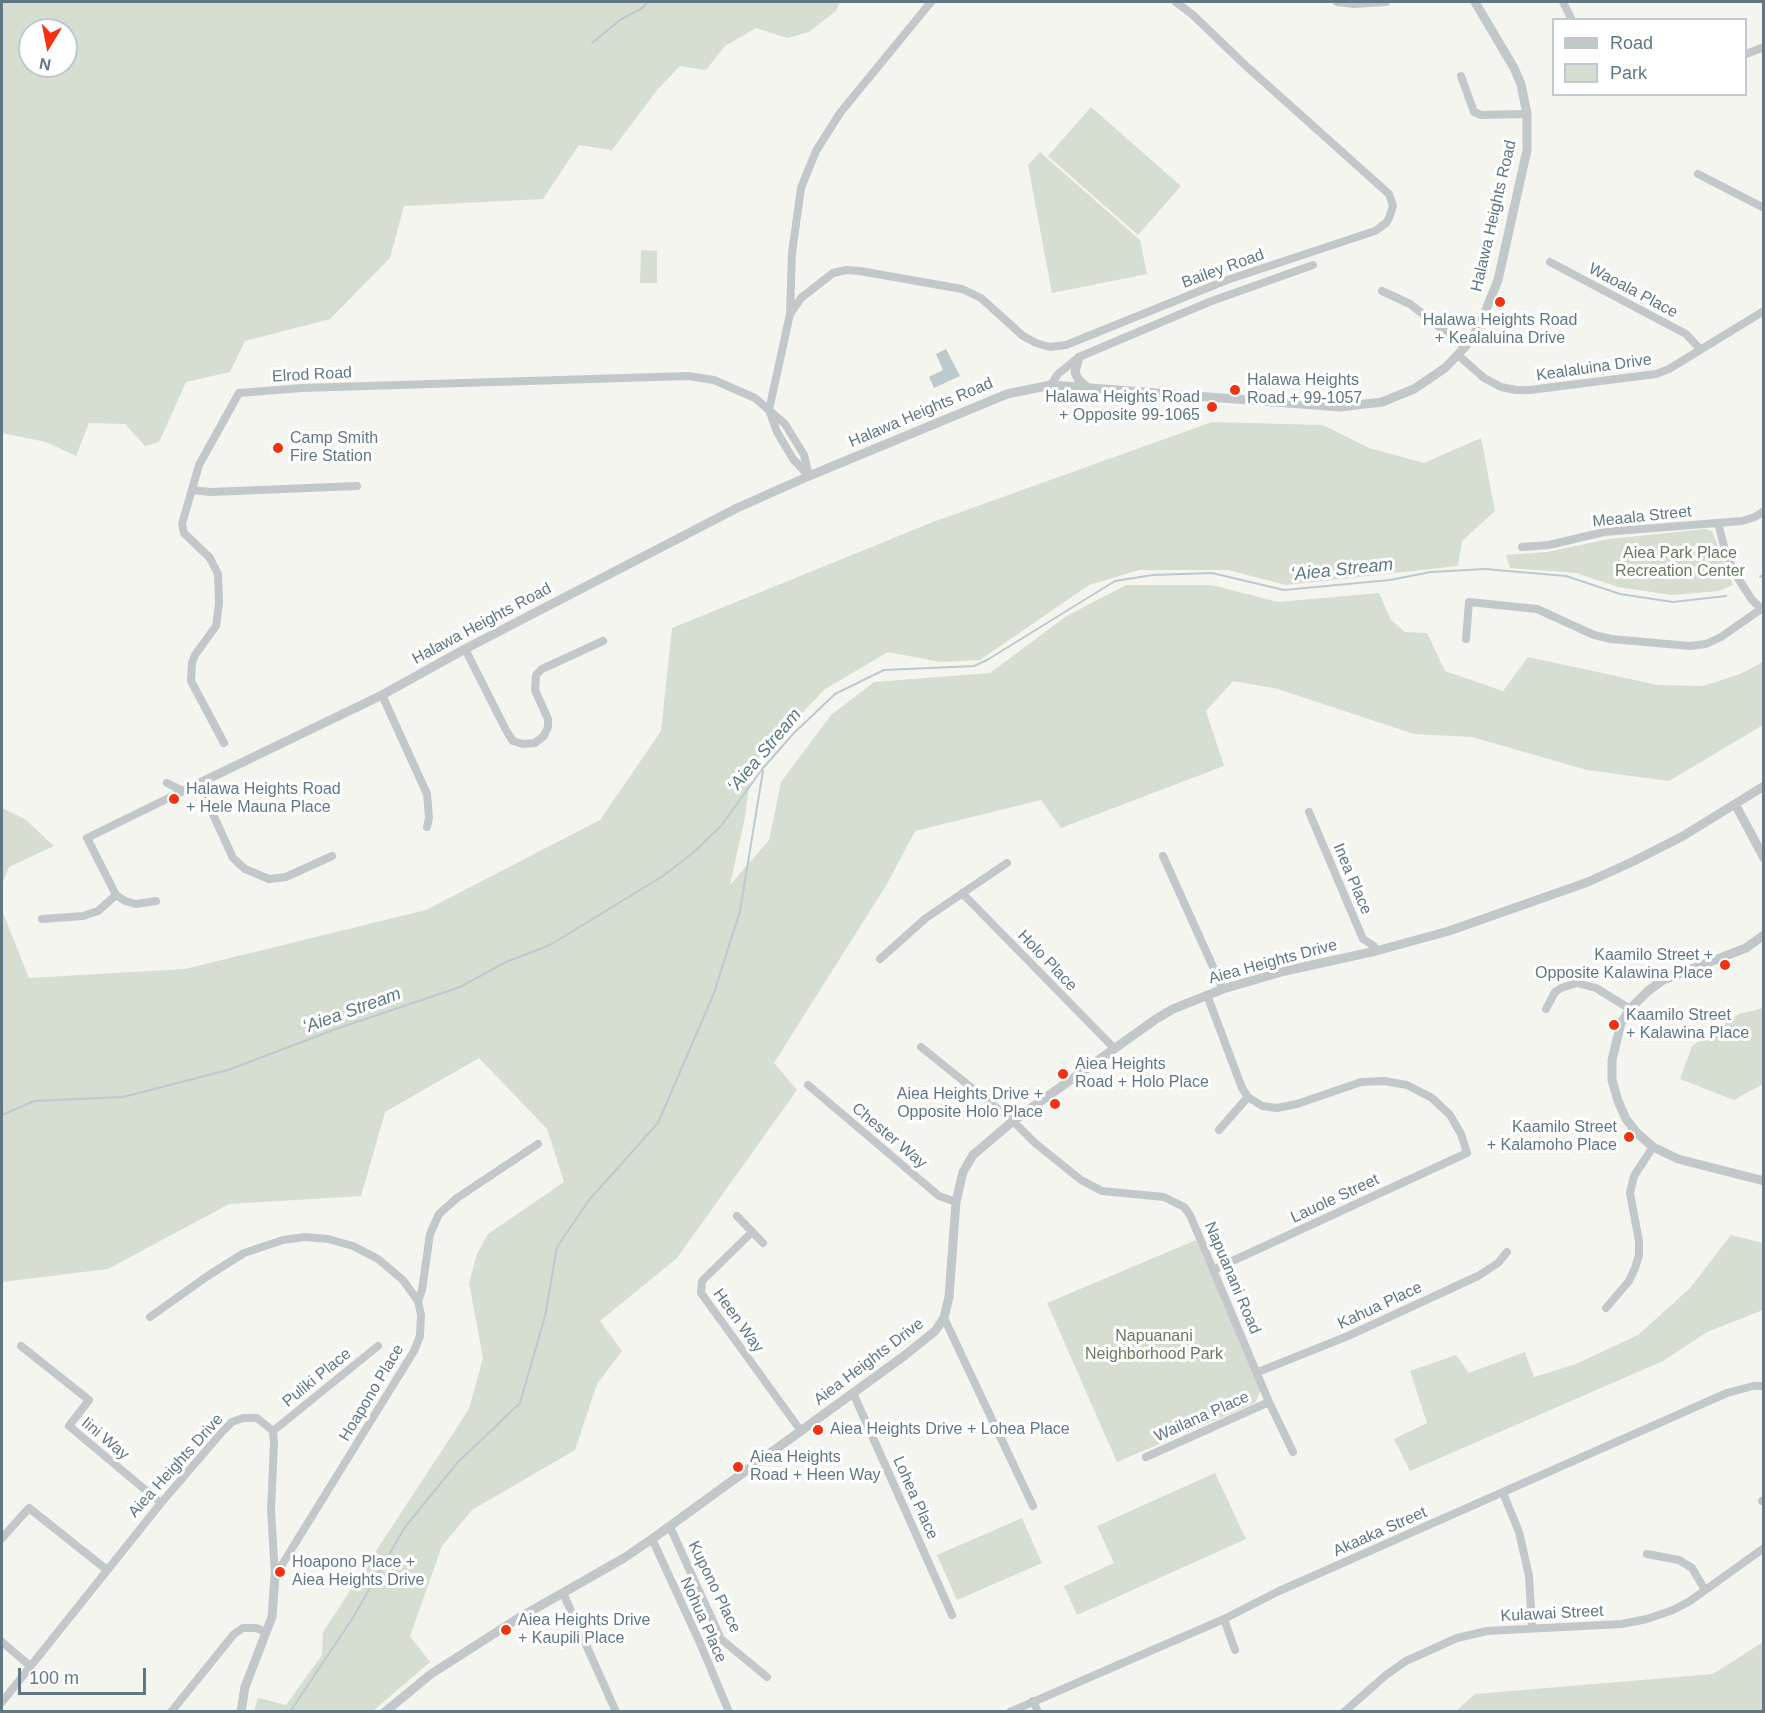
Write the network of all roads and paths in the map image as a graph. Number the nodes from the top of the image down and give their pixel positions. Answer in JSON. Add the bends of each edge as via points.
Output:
{"nodes":[{"id":1,"x":931,"y":2,"type":"edge"},
{"id":2,"x":1176,"y":2,"type":"edge"},
{"id":3,"x":1337,"y":2,"type":"edge"},
{"id":4,"x":1386,"y":2,"type":"edge"},
{"id":5,"x":1475,"y":2,"type":"edge"},
{"id":6,"x":1563,"y":2,"type":"edge"},
{"id":7,"x":1571,"y":18,"type":"edge"},
{"id":8,"x":1764,"y":47,"type":"edge"},
{"id":9,"x":1747,"y":54,"type":"edge"},
{"id":10,"x":1461,"y":76,"type":"dead end"},
{"id":11,"x":1527,"y":114,"type":"junction"},
{"id":12,"x":1698,"y":174,"type":"dead end"},
{"id":13,"x":1764,"y":208,"type":"edge"},
{"id":14,"x":1550,"y":262,"type":"dead end"},
{"id":15,"x":1313,"y":265,"type":"dead end"},
{"id":16,"x":1382,"y":291,"type":"dead end"},
{"id":17,"x":1764,"y":311,"type":"edge"},
{"id":18,"x":790,"y":314,"type":"junction"},
{"id":19,"x":1466,"y":347,"type":"junction"},
{"id":20,"x":1700,"y":349,"type":"junction"},
{"id":21,"x":1458,"y":355,"type":"junction"},
{"id":22,"x":1079,"y":357,"type":"junction"},
{"id":23,"x":1051,"y":385,"type":"junction"},
{"id":24,"x":1087,"y":387,"type":"junction"},
{"id":25,"x":769,"y":410,"type":"junction"},
{"id":26,"x":809,"y":476,"type":"junction"},
{"id":27,"x":357,"y":486,"type":"dead end"},
{"id":28,"x":192,"y":490,"type":"junction"},
{"id":29,"x":1764,"y":511,"type":"edge"},
{"id":30,"x":1718,"y":524,"type":"junction"},
{"id":31,"x":1522,"y":547,"type":"dead end"},
{"id":32,"x":1763,"y":609,"type":"edge"},
{"id":33,"x":1466,"y":639,"type":"dead end"},
{"id":34,"x":603,"y":641,"type":"dead end"},
{"id":35,"x":465,"y":649,"type":"junction"},
{"id":36,"x":382,"y":695,"type":"junction"},
{"id":37,"x":224,"y":743,"type":"dead end"},
{"id":38,"x":167,"y":783,"type":"dead end"},
{"id":39,"x":199,"y":784,"type":"junction"},
{"id":40,"x":1764,"y":786,"type":"edge"},
{"id":41,"x":183,"y":792,"type":"junction"},
{"id":42,"x":1735,"y":804,"type":"junction"},
{"id":43,"x":1309,"y":812,"type":"dead end"},
{"id":44,"x":427,"y":827,"type":"dead end"},
{"id":45,"x":332,"y":856,"type":"dead end"},
{"id":46,"x":1163,"y":856,"type":"dead end"},
{"id":47,"x":1764,"y":858,"type":"edge"},
{"id":48,"x":1007,"y":863,"type":"dead end"},
{"id":49,"x":962,"y":893,"type":"junction"},
{"id":50,"x":116,"y":895,"type":"junction"},
{"id":51,"x":156,"y":901,"type":"dead end"},
{"id":52,"x":42,"y":919,"type":"dead end"},
{"id":53,"x":1764,"y":935,"type":"edge"},
{"id":54,"x":1376,"y":951,"type":"junction"},
{"id":55,"x":880,"y":958,"type":"dead end"},
{"id":56,"x":1223,"y":989,"type":"junction"},
{"id":57,"x":1207,"y":995,"type":"junction"},
{"id":58,"x":1546,"y":1009,"type":"dead end"},
{"id":59,"x":1629,"y":1009,"type":"junction"},
{"id":60,"x":921,"y":1047,"type":"dead end"},
{"id":61,"x":1113,"y":1047,"type":"junction"},
{"id":62,"x":808,"y":1085,"type":"dead end"},
{"id":63,"x":1248,"y":1097,"type":"junction"},
{"id":64,"x":1013,"y":1121,"type":"junction"},
{"id":65,"x":1219,"y":1130,"type":"dead end"},
{"id":66,"x":537,"y":1144,"type":"dead end"},
{"id":67,"x":1653,"y":1147,"type":"junction"},
{"id":68,"x":1764,"y":1181,"type":"edge"},
{"id":69,"x":956,"y":1202,"type":"junction"},
{"id":70,"x":737,"y":1216,"type":"dead end"},
{"id":71,"x":752,"y":1232,"type":"junction"},
{"id":72,"x":763,"y":1243,"type":"dead end"},
{"id":73,"x":1507,"y":1252,"type":"dead end"},
{"id":74,"x":1215,"y":1269,"type":"junction"},
{"id":75,"x":418,"y":1301,"type":"junction"},
{"id":76,"x":1606,"y":1308,"type":"dead end"},
{"id":77,"x":150,"y":1317,"type":"dead end"},
{"id":78,"x":944,"y":1318,"type":"junction"},
{"id":79,"x":21,"y":1346,"type":"dead end"},
{"id":80,"x":378,"y":1346,"type":"dead end"},
{"id":81,"x":1258,"y":1372,"type":"junction"},
{"id":82,"x":1764,"y":1386,"type":"edge"},
{"id":83,"x":853,"y":1393,"type":"junction"},
{"id":84,"x":1269,"y":1402,"type":"junction"},
{"id":85,"x":273,"y":1431,"type":"junction"},
{"id":86,"x":801,"y":1431,"type":"junction"},
{"id":87,"x":1293,"y":1452,"type":"dead end"},
{"id":88,"x":1146,"y":1457,"type":"dead end"},
{"id":89,"x":1503,"y":1493,"type":"junction"},
{"id":90,"x":161,"y":1503,"type":"junction"},
{"id":91,"x":1033,"y":1506,"type":"dead end"},
{"id":92,"x":670,"y":1527,"type":"junction"},
{"id":93,"x":2,"y":1538,"type":"edge"},
{"id":94,"x":652,"y":1539,"type":"junction"},
{"id":95,"x":1764,"y":1548,"type":"edge"},
{"id":96,"x":1647,"y":1554,"type":"dead end"},
{"id":97,"x":106,"y":1570,"type":"junction"},
{"id":98,"x":275,"y":1576,"type":"junction"},
{"id":99,"x":1705,"y":1590,"type":"junction"},
{"id":100,"x":563,"y":1593,"type":"junction"},
{"id":101,"x":952,"y":1615,"type":"dead end"},
{"id":102,"x":1224,"y":1619,"type":"junction"},
{"id":103,"x":1532,"y":1627,"type":"junction"},
{"id":104,"x":266,"y":1632,"type":"junction"},
{"id":105,"x":2,"y":1642,"type":"edge"},
{"id":106,"x":1235,"y":1650,"type":"dead end"},
{"id":107,"x":29,"y":1665,"type":"junction"},
{"id":108,"x":767,"y":1677,"type":"dead end"},
{"id":109,"x":1034,"y":1701,"type":"junction"},
{"id":110,"x":2,"y":1702,"type":"edge"},
{"id":111,"x":171,"y":1712,"type":"edge"},
{"id":112,"x":241,"y":1712,"type":"edge"},
{"id":113,"x":385,"y":1712,"type":"edge"},
{"id":114,"x":616,"y":1712,"type":"edge"},
{"id":115,"x":729,"y":1712,"type":"edge"},
{"id":116,"x":1010,"y":1712,"type":"edge"},
{"id":117,"x":1038,"y":1712,"type":"edge"},
{"id":118,"x":1344,"y":1712,"type":"edge"}],
"edges":[{"from":1,"to":18,"type":"street","name":"Bailey Road","via":[[840,113],[816,151],[798,206]]},
{"from":2,"to":18,"type":"street","name":"Bailey Road","via":[[1389,194],[1393,206],[1386,223],[1375,231],[1227,280],[1066,345],[1050,347],[1023,336],[981,298],[962,289],[860,271],[833,273],[801,298]]},
{"from":3,"to":4,"type":"street"},
{"from":5,"to":11,"type":"street","name":"Halawa Heights Road","via":[[1514,68]]},
{"from":6,"to":7,"type":"street"},
{"from":8,"to":9,"type":"street"},
{"from":10,"to":11,"type":"street","via":[[1474,112]]},
{"from":11,"to":19,"type":"street","name":"Halawa Heights Road","via":[[1525,165],[1498,280],[1480,325]]},
{"from":12,"to":13,"type":"street"},
{"from":14,"to":20,"type":"street","name":"Waoala Place","via":[[1686,334]]},
{"from":15,"to":22,"type":"street","via":[[1209,302]]},
{"from":16,"to":19,"type":"street","via":[[1410,303]]},
{"from":17,"to":20,"type":"street","name":"Kealaluina Drive"},
{"from":18,"to":25,"type":"street","name":"Bailey Road"},
{"from":19,"to":21,"type":"street","name":"Halawa Heights Road"},
{"from":20,"to":21,"type":"street","name":"Kealaluina Drive","via":[[1656,374],[1530,390],[1501,387]]},
{"from":21,"to":24,"type":"street","name":"Halawa Heights Road","via":[[1414,389],[1362,406]]},
{"from":22,"to":23,"type":"street"},
{"from":22,"to":24,"type":"street","via":[[1075,372]]},
{"from":23,"to":24,"type":"street","name":"Halawa Heights Road"},
{"from":23,"to":26,"type":"street","name":"Halawa Heights Road","via":[[1007,394]]},
{"from":25,"to":26,"type":"street","via":[[793,459]]},
{"from":25,"to":28,"type":"street","name":"Elrod Road","via":[[732,386],[688,376],[239,393],[199,465]]},
{"from":26,"to":35,"type":"street","name":"Halawa Heights Road","via":[[727,513]]},
{"from":27,"to":28,"type":"street"},
{"from":28,"to":37,"type":"street","name":"Elrod Road","via":[[182,529],[215,566],[219,603],[216,626],[192,663],[191,681]]},
{"from":29,"to":30,"type":"street","name":"Meaala Street","via":[[1742,521]]},
{"from":30,"to":31,"type":"street","name":"Meaala Street","via":[[1604,532]]},
{"from":30,"to":32,"type":"street","via":[[1736,575]]},
{"from":32,"to":33,"type":"street","via":[[1721,638],[1690,646],[1611,639],[1537,609],[1469,602]]},
{"from":34,"to":35,"type":"street","via":[[536,675],[536,690],[548,727],[535,743],[523,744],[513,741],[507,732]]},
{"from":35,"to":36,"type":"street","name":"Halawa Heights Road"},
{"from":36,"to":39,"type":"street","name":"Halawa Heights Road"},
{"from":36,"to":44,"type":"street","via":[[427,794]]},
{"from":38,"to":41,"type":"street"},
{"from":39,"to":41,"type":"street","name":"Halawa Heights Road"},
{"from":39,"to":45,"type":"street","via":[[233,858],[245,869],[269,879],[286,877]]},
{"from":40,"to":42,"type":"street","name":"Aiea Heights Drive"},
{"from":41,"to":50,"type":"street","name":"Halawa Heights Road","via":[[87,838]]},
{"from":42,"to":47,"type":"street"},
{"from":42,"to":54,"type":"street","name":"Aiea Heights Drive","via":[[1683,836],[1588,882],[1449,931]]},
{"from":43,"to":54,"type":"street","name":"Inea Place","via":[[1363,939]]},
{"from":46,"to":56,"type":"street"},
{"from":48,"to":49,"type":"street"},
{"from":49,"to":55,"type":"street"},
{"from":49,"to":61,"type":"street","name":"Holo Place"},
{"from":50,"to":51,"type":"street","via":[[136,904]]},
{"from":50,"to":52,"type":"street","via":[[98,911]]},
{"from":53,"to":59,"type":"street","via":[[1746,948],[1663,980]]},
{"from":54,"to":56,"type":"street","name":"Aiea Heights Drive"},
{"from":56,"to":57,"type":"street","name":"Aiea Heights Drive"},
{"from":57,"to":61,"type":"street","name":"Aiea Heights Drive","via":[[1156,1018]]},
{"from":57,"to":63,"type":"street"},
{"from":58,"to":59,"type":"street","via":[[1555,992],[1577,982],[1596,988]]},
{"from":59,"to":67,"type":"street","via":[[1615,1040],[1612,1080],[1626,1119]]},
{"from":60,"to":64,"type":"street","name":"Napuanani Road"},
{"from":61,"to":64,"type":"street","name":"Aiea Heights Drive"},
{"from":62,"to":69,"type":"street","name":"Chester Way","via":[[939,1196]]},
{"from":63,"to":65,"type":"street"},
{"from":63,"to":74,"type":"street","name":"Lauole Street","via":[[1262,1106],[1277,1108],[1361,1082],[1407,1085],[1432,1098],[1450,1114],[1467,1153]]},
{"from":64,"to":69,"type":"street","name":"Aiea Heights Drive","via":[[973,1155],[963,1172]]},
{"from":64,"to":74,"type":"street","name":"Napuanani Road","via":[[1064,1167],[1101,1191],[1164,1197],[1184,1207]]},
{"from":66,"to":75,"type":"street","name":"Hoapono Place","via":[[439,1214],[430,1234]]},
{"from":67,"to":68,"type":"street","via":[[1678,1159]]},
{"from":67,"to":76,"type":"street","via":[[1634,1176],[1630,1193],[1639,1255],[1629,1281]]},
{"from":69,"to":78,"type":"street","name":"Aiea Heights Drive"},
{"from":70,"to":71,"type":"street"},
{"from":71,"to":72,"type":"street"},
{"from":71,"to":86,"type":"street","name":"Heen Way","via":[[702,1281],[701,1293]]},
{"from":73,"to":81,"type":"street","name":"Kahua Place","via":[[1498,1263],[1478,1275],[1348,1336]]},
{"from":74,"to":81,"type":"street","name":"Napuanani Road"},
{"from":75,"to":77,"type":"street","via":[[403,1280],[378,1259],[353,1246],[305,1237],[244,1253]]},
{"from":75,"to":98,"type":"street","name":"Hoapono Place","via":[[420,1336],[414,1351]]},
{"from":78,"to":83,"type":"street","name":"Aiea Heights Drive","via":[[918,1346]]},
{"from":78,"to":91,"type":"street"},
{"from":79,"to":90,"type":"street","name":"Iini Way","via":[[89,1400],[69,1426]]},
{"from":80,"to":85,"type":"street","name":"Puliki Place"},
{"from":81,"to":84,"type":"street","name":"Napuanani Road"},
{"from":82,"to":89,"type":"street","name":"Akaaka Street","via":[[1727,1393]]},
{"from":83,"to":86,"type":"street","name":"Aiea Heights Drive"},
{"from":83,"to":101,"type":"street","name":"Lohea Place"},
{"from":84,"to":87,"type":"street","name":"Napuanani Road"},
{"from":84,"to":88,"type":"street","name":"Wailana Place"},
{"from":85,"to":90,"type":"street","name":"Aiea Heights Drive","via":[[257,1419],[232,1422]]},
{"from":85,"to":98,"type":"street","via":[[271,1510]]},
{"from":86,"to":92,"type":"street","name":"Aiea Heights Drive"},
{"from":89,"to":102,"type":"street","name":"Akaaka Street"},
{"from":89,"to":103,"type":"street","via":[[1520,1532],[1529,1576]]},
{"from":90,"to":97,"type":"street","name":"Aiea Heights Drive"},
{"from":92,"to":94,"type":"street","name":"Aiea Heights Drive"},
{"from":92,"to":108,"type":"street","name":"Kupono Place","via":[[721,1640]]},
{"from":93,"to":97,"type":"street","via":[[29,1508]]},
{"from":94,"to":100,"type":"street","name":"Aiea Heights Drive"},
{"from":94,"to":115,"type":"street","name":"Nohua Place"},
{"from":95,"to":99,"type":"street","name":"Kulawai Street"},
{"from":96,"to":99,"type":"street","via":[[1679,1560],[1692,1568]]},
{"from":97,"to":107,"type":"street","name":"Aiea Heights Drive"},
{"from":98,"to":104,"type":"street","via":[[272,1617]]},
{"from":99,"to":103,"type":"street","name":"Kulawai Street","via":[[1672,1610],[1623,1624]]},
{"from":100,"to":113,"type":"street","name":"Aiea Heights Drive","via":[[431,1674]]},
{"from":100,"to":114,"type":"street"},
{"from":102,"to":106,"type":"street"},
{"from":102,"to":109,"type":"street","name":"Akaaka Street"},
{"from":103,"to":118,"type":"street","name":"Kulawai Street","via":[[1477,1633],[1427,1650],[1386,1675]]},
{"from":104,"to":111,"type":"street","via":[[243,1628],[234,1634]]},
{"from":104,"to":112,"type":"street","via":[[245,1687]]},
{"from":105,"to":107,"type":"street"},
{"from":107,"to":110,"type":"street","name":"Aiea Heights Drive"},
{"from":109,"to":116,"type":"street","name":"Akaaka Street"},
{"from":109,"to":117,"type":"street"}]}
